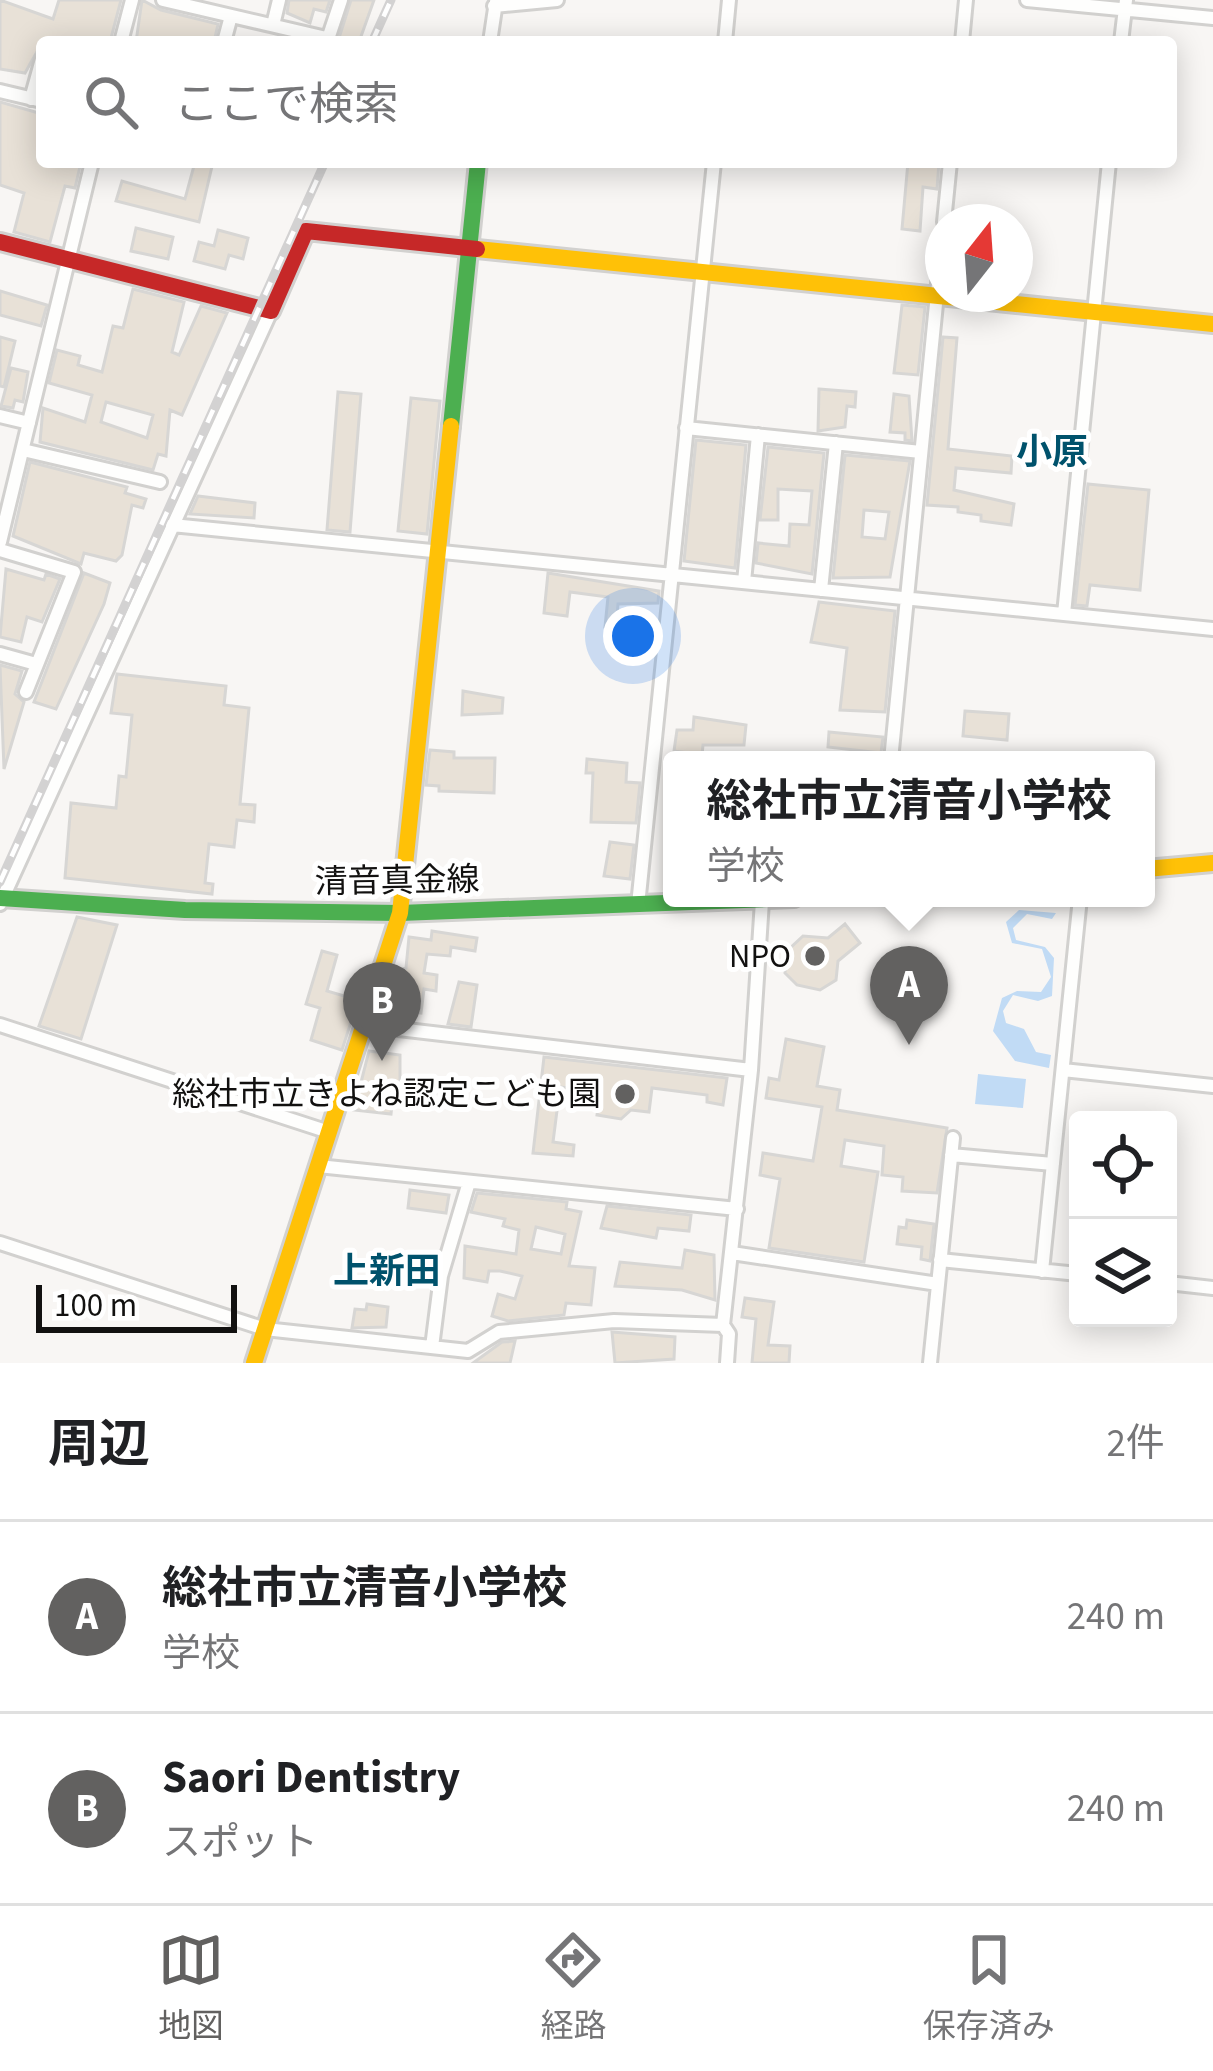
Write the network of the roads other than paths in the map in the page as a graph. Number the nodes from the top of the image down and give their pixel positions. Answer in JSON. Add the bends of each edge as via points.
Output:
{"nodes":[{"id":1,"x":132,"y":0,"type":"edge"},
{"id":2,"x":163,"y":0,"type":"edge"},
{"id":3,"x":280,"y":0,"type":"edge"},
{"id":4,"x":341,"y":0,"type":"edge"},
{"id":5,"x":557,"y":0,"type":"edge"},
{"id":6,"x":730,"y":0,"type":"edge"},
{"id":7,"x":966,"y":0,"type":"edge"},
{"id":8,"x":1027,"y":0,"type":"edge"},
{"id":9,"x":495,"y":3,"type":"edge"},
{"id":10,"x":1125,"y":5,"type":"edge"},
{"id":11,"x":231,"y":16,"type":"junction"},
{"id":12,"x":1213,"y":19,"type":"edge"},
{"id":13,"x":273,"y":25,"type":"junction"},
{"id":14,"x":123,"y":36,"type":"edge"},
{"id":15,"x":226,"y":36,"type":"edge"},
{"id":16,"x":308,"y":36,"type":"edge"},
{"id":17,"x":329,"y":36,"type":"edge"},
{"id":18,"x":491,"y":36,"type":"edge"},
{"id":19,"x":726,"y":36,"type":"edge"},
{"id":20,"x":963,"y":36,"type":"edge"},
{"id":21,"x":1122,"y":36,"type":"edge"},
{"id":22,"x":0,"y":91,"type":"edge"},
{"id":23,"x":36,"y":100,"type":"edge"},
{"id":24,"x":91,"y":168,"type":"edge"},
{"id":25,"x":477,"y":168,"type":"edge"},
{"id":26,"x":713,"y":168,"type":"edge"},
{"id":27,"x":949,"y":168,"type":"edge"},
{"id":28,"x":1108,"y":168,"type":"edge"},
{"id":29,"x":946,"y":204,"type":"edge"},
{"id":30,"x":0,"y":242,"type":"edge"},
{"id":31,"x":470,"y":250,"type":"junction"},
{"id":32,"x":70,"y":258,"type":"junction"},
{"id":33,"x":703,"y":274,"type":"junction"},
{"id":34,"x":925,"y":295,"type":"edge"},
{"id":35,"x":1033,"y":306,"type":"edge"},
{"id":36,"x":271,"y":311,"type":"junction"},
{"id":37,"x":935,"y":312,"type":"edge"},
{"id":38,"x":1094,"y":312,"type":"junction"},
{"id":39,"x":1213,"y":324,"type":"edge"},
{"id":40,"x":0,"y":416,"type":"edge"},
{"id":41,"x":29,"y":423,"type":"junction"},
{"id":42,"x":686,"y":428,"type":"junction"},
{"id":43,"x":758,"y":435,"type":"junction"},
{"id":44,"x":836,"y":443,"type":"junction"},
{"id":45,"x":22,"y":450,"type":"junction"},
{"id":46,"x":921,"y":452,"type":"junction"},
{"id":47,"x":160,"y":482,"type":"dead end"},
{"id":48,"x":172,"y":525,"type":"junction"},
{"id":49,"x":0,"y":546,"type":"edge"},
{"id":50,"x":440,"y":552,"type":"junction"},
{"id":51,"x":673,"y":575,"type":"junction"},
{"id":52,"x":744,"y":582,"type":"junction"},
{"id":53,"x":821,"y":590,"type":"junction"},
{"id":54,"x":907,"y":598,"type":"junction"},
{"id":55,"x":1064,"y":614,"type":"junction"},
{"id":56,"x":1213,"y":629,"type":"edge"},
{"id":57,"x":0,"y":654,"type":"edge"},
{"id":58,"x":36,"y":664,"type":"junction"},
{"id":59,"x":26,"y":692,"type":"dead end"},
{"id":60,"x":892,"y":751,"type":"edge"},
{"id":61,"x":1213,"y":863,"type":"edge"},
{"id":62,"x":1155,"y":867,"type":"edge"},
{"id":63,"x":1,"y":901,"type":"edge"},
{"id":64,"x":663,"y":904,"type":"edge"},
{"id":65,"x":638,"y":905,"type":"junction"},
{"id":66,"x":762,"y":907,"type":"edge"},
{"id":67,"x":1079,"y":907,"type":"edge"},
{"id":68,"x":400,"y":913,"type":"junction"},
{"id":69,"x":364,"y":1024,"type":"junction"},
{"id":70,"x":0,"y":1025,"type":"edge"},
{"id":71,"x":751,"y":1070,"type":"junction"},
{"id":72,"x":1063,"y":1070,"type":"junction"},
{"id":73,"x":1213,"y":1086,"type":"edge"},
{"id":74,"x":329,"y":1132,"type":"junction"},
{"id":75,"x":953,"y":1138,"type":"dead end"},
{"id":76,"x":951,"y":1155,"type":"junction"},
{"id":77,"x":1053,"y":1164,"type":"junction"},
{"id":78,"x":318,"y":1166,"type":"junction"},
{"id":79,"x":469,"y":1182,"type":"junction"},
{"id":80,"x":737,"y":1209,"type":"junction"},
{"id":81,"x":0,"y":1243,"type":"edge"},
{"id":82,"x":732,"y":1253,"type":"junction"},
{"id":83,"x":940,"y":1260,"type":"junction"},
{"id":84,"x":1042,"y":1271,"type":"junction"},
{"id":85,"x":1069,"y":1273,"type":"edge"},
{"id":86,"x":938,"y":1284,"type":"junction"},
{"id":87,"x":1177,"y":1284,"type":"edge"},
{"id":88,"x":1213,"y":1288,"type":"edge"},
{"id":89,"x":723,"y":1325,"type":"junction"},
{"id":90,"x":265,"y":1330,"type":"junction"},
{"id":91,"x":432,"y":1347,"type":"junction"},
{"id":92,"x":254,"y":1363,"type":"edge"},
{"id":93,"x":727,"y":1363,"type":"edge"},
{"id":94,"x":930,"y":1363,"type":"edge"}],
"edges":[{"from":1,"to":14,"type":"street"},
{"from":2,"to":11,"type":"street"},
{"from":3,"to":13,"type":"street"},
{"from":4,"to":17,"type":"street"},
{"from":5,"to":9,"type":"street"},
{"from":6,"to":19,"type":"street"},
{"from":7,"to":20,"type":"street"},
{"from":8,"to":10,"type":"street"},
{"from":9,"to":18,"type":"street"},
{"from":10,"to":12,"type":"street"},
{"from":10,"to":21,"type":"street"},
{"from":11,"to":13,"type":"street"},
{"from":11,"to":15,"type":"street"},
{"from":13,"to":16,"type":"street"},
{"from":22,"to":23,"type":"street"},
{"from":24,"to":32,"type":"street"},
{"from":25,"to":31,"type":"street"},
{"from":26,"to":33,"type":"street"},
{"from":27,"to":29,"type":"street"},
{"from":28,"to":38,"type":"street"},
{"from":30,"to":32,"type":"street"},
{"from":31,"to":33,"type":"street"},
{"from":31,"to":36,"type":"street","via":[[306,231]]},
{"from":31,"to":50,"type":"street"},
{"from":32,"to":36,"type":"street"},
{"from":32,"to":41,"type":"street"},
{"from":33,"to":34,"type":"street"},
{"from":33,"to":42,"type":"street"},
{"from":35,"to":38,"type":"street"},
{"from":36,"to":48,"type":"street"},
{"from":37,"to":46,"type":"street"},
{"from":38,"to":39,"type":"street"},
{"from":38,"to":55,"type":"street"},
{"from":40,"to":41,"type":"street"},
{"from":41,"to":45,"type":"street"},
{"from":42,"to":43,"type":"street"},
{"from":42,"to":51,"type":"street"},
{"from":43,"to":44,"type":"street"},
{"from":43,"to":52,"type":"street"},
{"from":44,"to":46,"type":"street"},
{"from":44,"to":53,"type":"street"},
{"from":45,"to":47,"type":"street"},
{"from":45,"to":49,"type":"street"},
{"from":46,"to":54,"type":"street"},
{"from":48,"to":50,"type":"street"},
{"from":48,"to":63,"type":"street"},
{"from":49,"to":58,"type":"street","via":[[74,572]]},
{"from":50,"to":51,"type":"street"},
{"from":50,"to":68,"type":"street"},
{"from":51,"to":52,"type":"street"},
{"from":51,"to":65,"type":"street"},
{"from":52,"to":53,"type":"street"},
{"from":53,"to":54,"type":"street"},
{"from":54,"to":55,"type":"street"},
{"from":54,"to":60,"type":"street"},
{"from":55,"to":56,"type":"street"},
{"from":57,"to":58,"type":"street"},
{"from":58,"to":59,"type":"street"},
{"from":61,"to":62,"type":"street"},
{"from":63,"to":68,"type":"street","name":"清音真金線"},
{"from":64,"to":65,"type":"street","name":"清音真金線"},
{"from":65,"to":68,"type":"street","name":"清音真金線"},
{"from":66,"to":71,"type":"street"},
{"from":67,"to":72,"type":"street"},
{"from":68,"to":69,"type":"street"},
{"from":69,"to":71,"type":"street"},
{"from":69,"to":74,"type":"street"},
{"from":70,"to":74,"type":"street"},
{"from":71,"to":80,"type":"street"},
{"from":72,"to":73,"type":"street"},
{"from":72,"to":77,"type":"street"},
{"from":74,"to":78,"type":"street"},
{"from":75,"to":76,"type":"street"},
{"from":76,"to":77,"type":"street"},
{"from":76,"to":83,"type":"street"},
{"from":77,"to":84,"type":"street"},
{"from":78,"to":79,"type":"street"},
{"from":78,"to":90,"type":"street"},
{"from":79,"to":80,"type":"street"},
{"from":79,"to":91,"type":"street","via":[[441,1276]]},
{"from":80,"to":82,"type":"street"},
{"from":81,"to":90,"type":"street"},
{"from":82,"to":86,"type":"street"},
{"from":82,"to":89,"type":"street"},
{"from":83,"to":84,"type":"street"},
{"from":83,"to":86,"type":"street"},
{"from":84,"to":85,"type":"street"},
{"from":86,"to":94,"type":"street"},
{"from":87,"to":88,"type":"street"},
{"from":89,"to":91,"type":"street","via":[[598,1322],[500,1332],[468,1351]]},
{"from":89,"to":93,"type":"street"},
{"from":90,"to":91,"type":"street"},
{"from":90,"to":92,"type":"street"}]}
